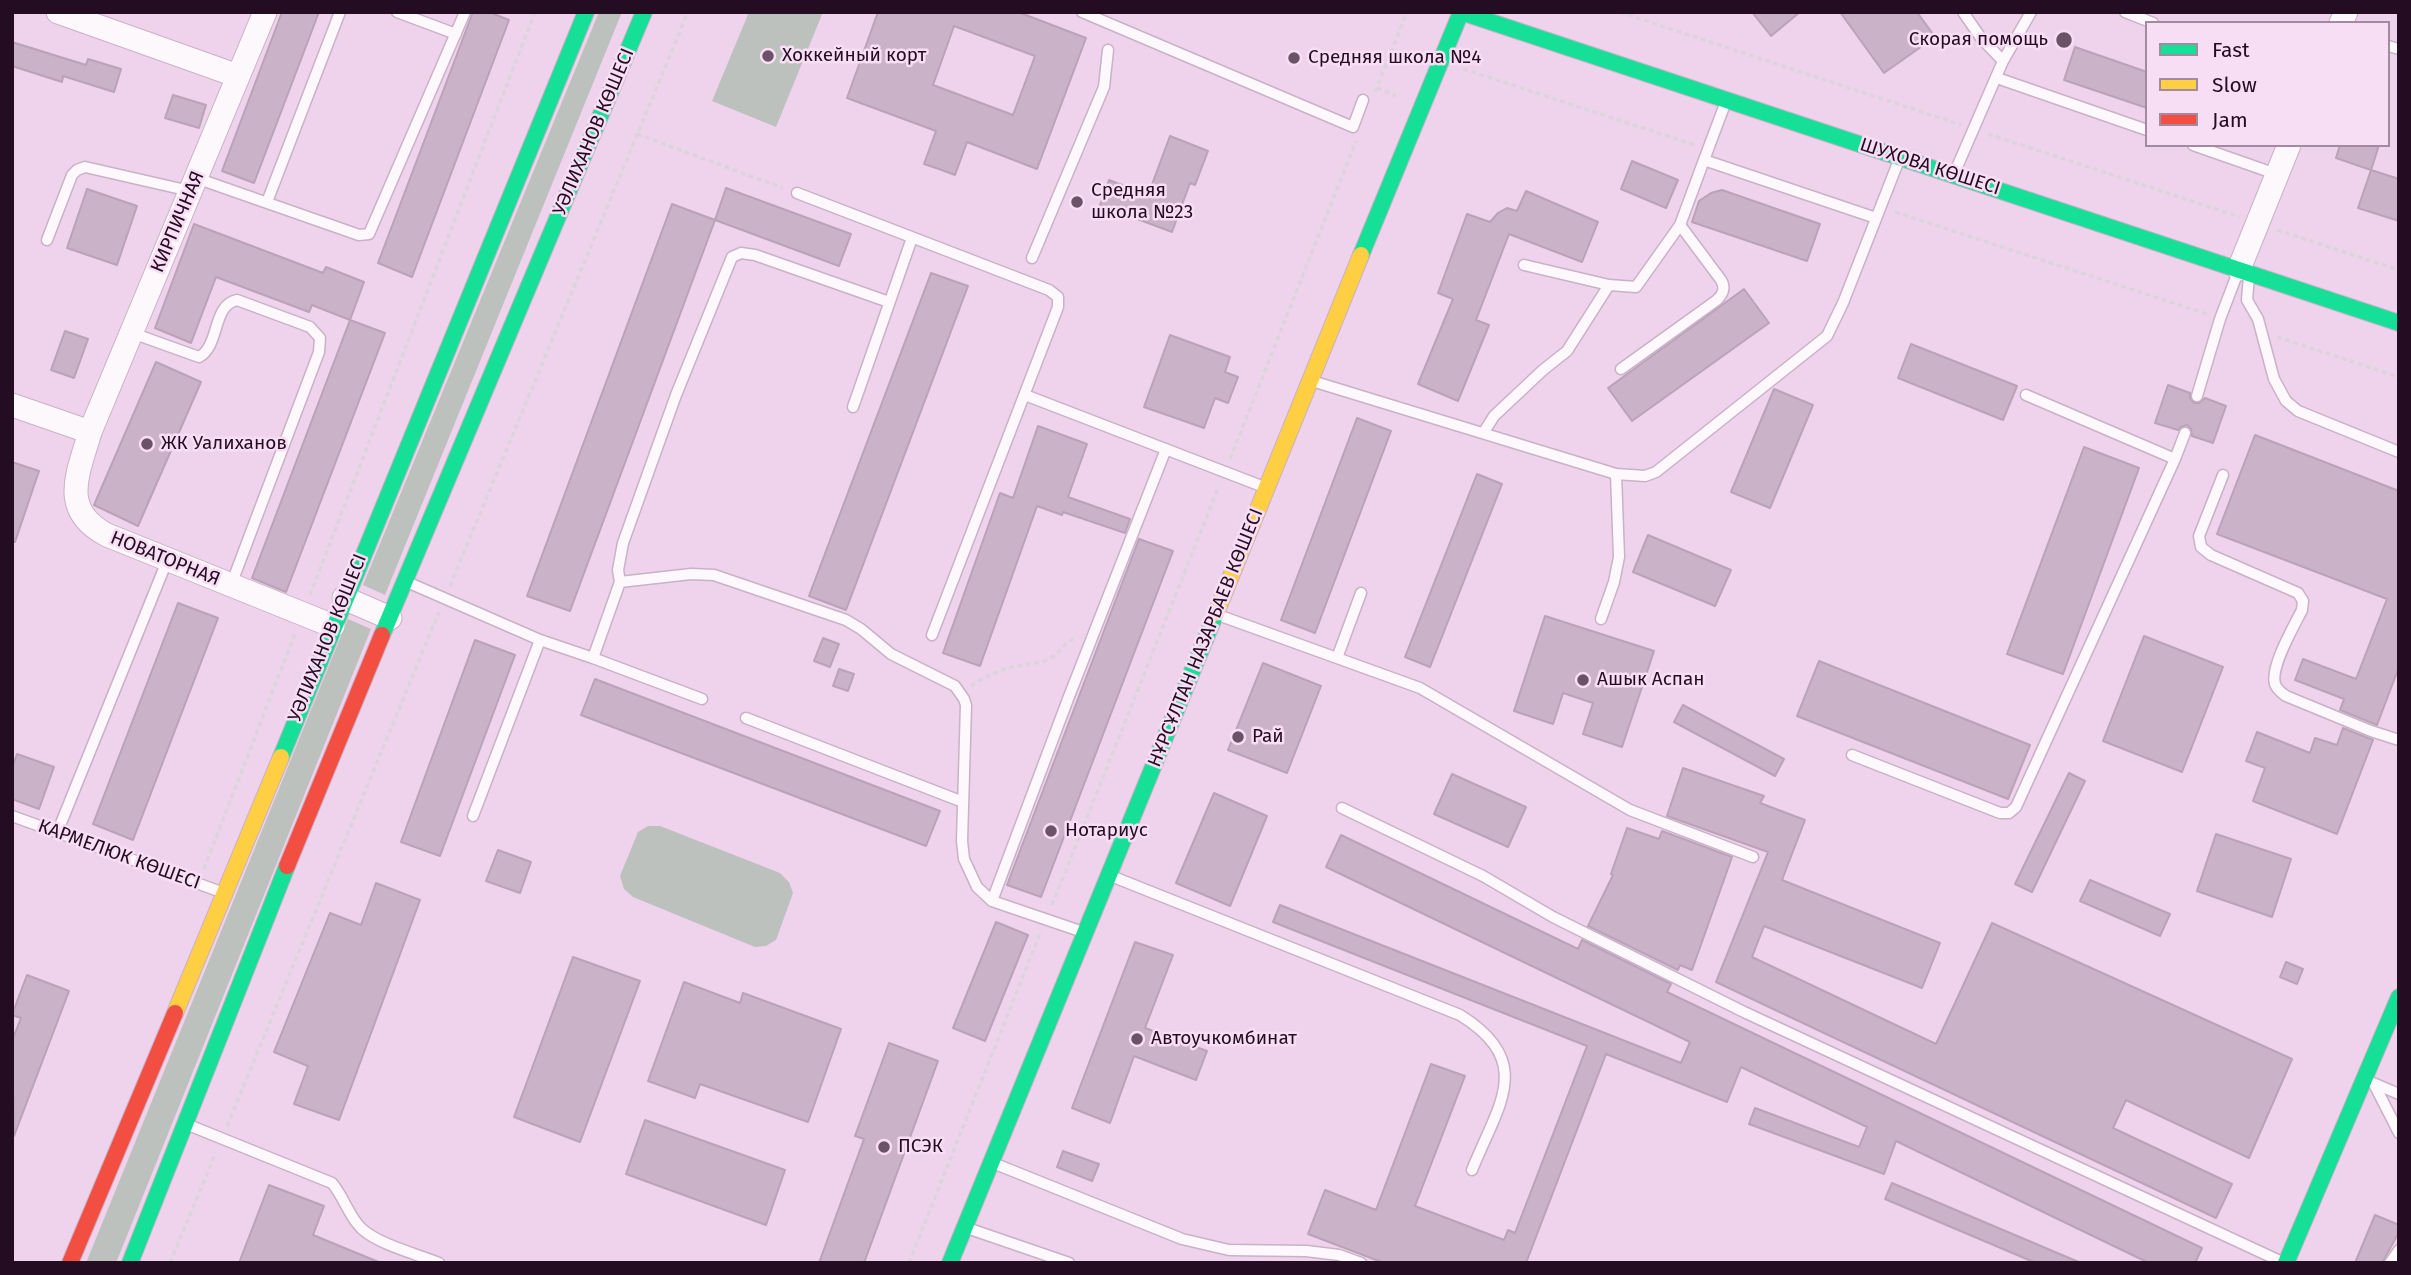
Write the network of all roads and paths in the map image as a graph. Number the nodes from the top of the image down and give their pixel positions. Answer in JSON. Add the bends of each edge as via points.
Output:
{"nodes":[{"id":1,"x":58,"y":12,"type":"edge"},
{"id":2,"x":265,"y":12,"type":"edge"},
{"id":3,"x":340,"y":12,"type":"edge"},
{"id":4,"x":397,"y":12,"type":"edge"},
{"id":5,"x":465,"y":12,"type":"edge"},
{"id":6,"x":535,"y":12,"type":"edge"},
{"id":7,"x":586,"y":12,"type":"edge"},
{"id":8,"x":644,"y":12,"type":"edge"},
{"id":9,"x":688,"y":12,"type":"edge"},
{"id":10,"x":1082,"y":12,"type":"edge"},
{"id":11,"x":1407,"y":12,"type":"edge"},
{"id":12,"x":1461,"y":12,"type":"edge"},
{"id":13,"x":1620,"y":12,"type":"edge"},
{"id":14,"x":1963,"y":12,"type":"edge"},
{"id":15,"x":2031,"y":12,"type":"edge"},
{"id":16,"x":2125,"y":12,"type":"edge"},
{"id":17,"x":2148,"y":21,"type":"edge"},
{"id":18,"x":456,"y":34,"type":"junction"},
{"id":19,"x":1108,"y":50,"type":"dead end"},
{"id":20,"x":2003,"y":61,"type":"junction"},
{"id":21,"x":1441,"y":62,"type":"junction"},
{"id":22,"x":238,"y":76,"type":"junction"},
{"id":23,"x":1997,"y":78,"type":"junction"},
{"id":24,"x":1368,"y":98,"type":"joint"},
{"id":25,"x":1726,"y":100,"type":"junction"},
{"id":26,"x":1361,"y":129,"type":"dead end"},
{"id":27,"x":1974,"y":129,"type":"junction"},
{"id":28,"x":2145,"y":129,"type":"edge"},
{"id":29,"x":637,"y":134,"type":"junction"},
{"id":30,"x":2199,"y":147,"type":"edge"},
{"id":31,"x":2288,"y":147,"type":"edge"},
{"id":32,"x":1706,"y":155,"type":"junction"},
{"id":33,"x":1900,"y":158,"type":"junction"},
{"id":34,"x":2276,"y":174,"type":"junction"},
{"id":35,"x":1954,"y":175,"type":"junction"},
{"id":36,"x":193,"y":185,"type":"junction"},
{"id":37,"x":797,"y":193,"type":"joint"},
{"id":38,"x":267,"y":202,"type":"junction"},
{"id":39,"x":1879,"y":212,"type":"junction"},
{"id":40,"x":2257,"y":223,"type":"junction"},
{"id":41,"x":1680,"y":225,"type":"junction"},
{"id":42,"x":912,"y":238,"type":"junction"},
{"id":43,"x":47,"y":240,"type":"dead end"},
{"id":44,"x":1032,"y":258,"type":"dead end"},
{"id":45,"x":1524,"y":265,"type":"dead end"},
{"id":46,"x":2399,"y":270,"type":"edge"},
{"id":47,"x":2244,"y":271,"type":"junction"},
{"id":48,"x":1609,"y":285,"type":"junction"},
{"id":49,"x":890,"y":302,"type":"junction"},
{"id":50,"x":2220,"y":319,"type":"junction"},
{"id":51,"x":2399,"y":323,"type":"edge"},
{"id":52,"x":2262,"y":332,"type":"junction"},
{"id":53,"x":132,"y":333,"type":"junction"},
{"id":54,"x":1621,"y":369,"type":"dead end"},
{"id":55,"x":2399,"y":377,"type":"edge"},
{"id":56,"x":1311,"y":380,"type":"junction"},
{"id":57,"x":1025,"y":395,"type":"junction"},
{"id":58,"x":2026,"y":395,"type":"dead end"},
{"id":59,"x":2197,"y":396,"type":"dead end"},
{"id":60,"x":12,"y":405,"type":"edge"},
{"id":61,"x":853,"y":407,"type":"dead end"},
{"id":62,"x":90,"y":432,"type":"junction"},
{"id":63,"x":1483,"y":432,"type":"junction"},
{"id":64,"x":2185,"y":433,"type":"dead end"},
{"id":65,"x":1166,"y":449,"type":"junction"},
{"id":66,"x":2399,"y":452,"type":"edge"},
{"id":67,"x":2175,"y":459,"type":"junction"},
{"id":68,"x":1225,"y":471,"type":"junction"},
{"id":69,"x":1616,"y":474,"type":"junction"},
{"id":70,"x":2223,"y":475,"type":"dead end"},
{"id":71,"x":1267,"y":489,"type":"junction"},
{"id":72,"x":167,"y":561,"type":"junction"},
{"id":73,"x":405,"y":581,"type":"junction"},
{"id":74,"x":620,"y":582,"type":"junction"},
{"id":75,"x":230,"y":586,"type":"junction"},
{"id":76,"x":1361,"y":593,"type":"dead end"},
{"id":77,"x":344,"y":598,"type":"junction"},
{"id":78,"x":445,"y":598,"type":"junction"},
{"id":79,"x":1215,"y":614,"type":"junction"},
{"id":80,"x":302,"y":615,"type":"junction"},
{"id":81,"x":390,"y":618,"type":"junction"},
{"id":82,"x":1601,"y":619,"type":"dead end"},
{"id":83,"x":333,"y":626,"type":"junction"},
{"id":84,"x":932,"y":635,"type":"dead end"},
{"id":85,"x":1091,"y":638,"type":"junction"},
{"id":86,"x":540,"y":640,"type":"junction"},
{"id":87,"x":593,"y":658,"type":"junction"},
{"id":88,"x":1337,"y":658,"type":"junction"},
{"id":89,"x":961,"y":693,"type":"junction"},
{"id":90,"x":702,"y":699,"type":"dead end"},
{"id":91,"x":746,"y":718,"type":"dead end"},
{"id":92,"x":2399,"y":740,"type":"edge"},
{"id":93,"x":1852,"y":755,"type":"dead end"},
{"id":94,"x":963,"y":802,"type":"junction"},
{"id":95,"x":1342,"y":808,"type":"dead end"},
{"id":96,"x":12,"y":816,"type":"edge"},
{"id":97,"x":474,"y":816,"type":"dead end"},
{"id":98,"x":57,"y":833,"type":"junction"},
{"id":99,"x":1753,"y":857,"type":"dead end"},
{"id":100,"x":1108,"y":876,"type":"junction"},
{"id":101,"x":198,"y":884,"type":"junction"},
{"id":102,"x":225,"y":893,"type":"junction"},
{"id":103,"x":992,"y":901,"type":"junction"},
{"id":104,"x":1046,"y":919,"type":"junction"},
{"id":105,"x":1085,"y":933,"type":"junction"},
{"id":106,"x":2399,"y":997,"type":"edge"},
{"id":107,"x":2370,"y":1080,"type":"junction"},
{"id":108,"x":2399,"y":1094,"type":"edge"},
{"id":109,"x":183,"y":1122,"type":"junction"},
{"id":110,"x":2399,"y":1133,"type":"edge"},
{"id":111,"x":222,"y":1138,"type":"junction"},
{"id":112,"x":990,"y":1162,"type":"junction"},
{"id":113,"x":1472,"y":1170,"type":"dead end"},
{"id":114,"x":964,"y":1227,"type":"junction"},
{"id":115,"x":2399,"y":1250,"type":"edge"},
{"id":116,"x":2290,"y":1260,"type":"edge"},
{"id":117,"x":71,"y":1263,"type":"edge"},
{"id":118,"x":130,"y":1263,"type":"edge"},
{"id":119,"x":170,"y":1263,"type":"edge"},
{"id":120,"x":439,"y":1263,"type":"edge"},
{"id":121,"x":909,"y":1263,"type":"edge"},
{"id":122,"x":950,"y":1263,"type":"edge"},
{"id":123,"x":1069,"y":1263,"type":"edge"},
{"id":124,"x":1361,"y":1263,"type":"edge"},
{"id":125,"x":2390,"y":1263,"type":"edge"}],
"edges":[{"from":1,"to":22,"type":"street"},
{"from":2,"to":22,"type":"street","name":"КИРПИЧНАЯ"},
{"from":3,"to":38,"type":"lane"},
{"from":4,"to":18,"type":"lane"},
{"from":5,"to":18,"type":"lane"},
{"from":6,"to":80,"type":"path"},
{"from":7,"to":77,"type":"main road","name":"УӘЛИХАНОВ КӨШЕСІ"},
{"from":8,"to":73,"type":"main road","name":"УӘЛИХАНОВ КӨШЕСІ"},
{"from":9,"to":29,"type":"path"},
{"from":10,"to":24,"type":"lane","via":[[1353,127]]},
{"from":11,"to":24,"type":"path"},
{"from":12,"to":21,"type":"main road","name":"НҰРСҰЛТАН НАЗАРБАЕВ КӨШЕСІ"},
{"from":12,"to":25,"type":"main road","name":"ШУХОВА КӨШЕСІ"},
{"from":13,"to":27,"type":"path"},
{"from":14,"to":20,"type":"lane"},
{"from":15,"to":20,"type":"lane"},
{"from":16,"to":17,"type":"lane"},
{"from":18,"to":38,"type":"lane","via":[[372,232],[365,236]]},
{"from":19,"to":44,"type":"lane","via":[[1104,87]]},
{"from":20,"to":23,"type":"lane"},
{"from":21,"to":32,"type":"path"},
{"from":21,"to":56,"type":"main road","name":"НҰРСҰЛТАН НАЗАРБАЕВ КӨШЕСІ"},
{"from":22,"to":36,"type":"street","name":"КИРПИЧНАЯ"},
{"from":23,"to":27,"type":"lane"},
{"from":23,"to":28,"type":"lane"},
{"from":25,"to":32,"type":"lane"},
{"from":25,"to":33,"type":"main road","name":"ШУХОВА КӨШЕСІ"},
{"from":26,"to":68,"type":"path"},
{"from":27,"to":35,"type":"lane"},
{"from":27,"to":40,"type":"path"},
{"from":29,"to":37,"type":"path"},
{"from":29,"to":78,"type":"path"},
{"from":30,"to":34,"type":"lane"},
{"from":31,"to":34,"type":"street"},
{"from":32,"to":39,"type":"lane"},
{"from":32,"to":41,"type":"lane"},
{"from":33,"to":35,"type":"main road","name":"ШУХОВА КӨШЕСІ"},
{"from":33,"to":39,"type":"lane"},
{"from":34,"to":40,"type":"street"},
{"from":35,"to":47,"type":"main road","name":"ШУХОВА КӨШЕСІ"},
{"from":36,"to":38,"type":"lane"},
{"from":36,"to":43,"type":"lane","via":[[85,167],[72,175]]},
{"from":36,"to":53,"type":"street","name":"КИРПИЧНАЯ"},
{"from":37,"to":42,"type":"lane"},
{"from":39,"to":50,"type":"path"},
{"from":39,"to":69,"type":"lane","via":[[1837,318],[1820,343],[1656,472]]},
{"from":40,"to":46,"type":"path"},
{"from":40,"to":47,"type":"street"},
{"from":41,"to":48,"type":"lane","via":[[1640,285],[1632,289]]},
{"from":41,"to":54,"type":"lane","via":[[1721,280],[1723,293]]},
{"from":42,"to":49,"type":"lane"},
{"from":42,"to":57,"type":"lane","via":[[1058,297]]},
{"from":45,"to":48,"type":"lane"},
{"from":47,"to":50,"type":"lane"},
{"from":47,"to":51,"type":"main road","name":"ШУХОВА КӨШЕСІ"},
{"from":47,"to":52,"type":"lane","via":[[2247,300]]},
{"from":48,"to":63,"type":"lane","via":[[1567,351],[1494,416]]},
{"from":49,"to":61,"type":"lane"},
{"from":49,"to":74,"type":"lane","via":[[755,255],[732,257],[623,543]]},
{"from":50,"to":59,"type":"lane"},
{"from":52,"to":55,"type":"path"},
{"from":52,"to":66,"type":"lane","via":[[2274,379],[2286,401],[2298,411]]},
{"from":53,"to":62,"type":"street","name":"КИРПИЧНАЯ"},
{"from":53,"to":75,"type":"lane","via":[[199,357],[207,352],[225,307],[237,300],[310,327],[320,338],[319,352]]},
{"from":56,"to":63,"type":"lane"},
{"from":56,"to":71,"type":"main road","name":"НҰРСҰЛТАН НАЗАРБАЕВ КӨШЕСІ"},
{"from":57,"to":65,"type":"lane"},
{"from":57,"to":84,"type":"lane"},
{"from":58,"to":67,"type":"lane"},
{"from":60,"to":62,"type":"street"},
{"from":62,"to":72,"type":"street","name":"НОВАТОРНАЯ","via":[[76,479],[80,514],[96,530]]},
{"from":63,"to":69,"type":"lane"},
{"from":64,"to":67,"type":"lane"},
{"from":65,"to":68,"type":"lane"},
{"from":65,"to":85,"type":"lane"},
{"from":67,"to":93,"type":"lane","via":[[2016,807],[2009,813],[1990,810]]},
{"from":68,"to":71,"type":"lane"},
{"from":68,"to":104,"type":"path"},
{"from":69,"to":82,"type":"lane","via":[[1619,557]]},
{"from":70,"to":92,"type":"lane","via":[[2199,536],[2201,547],[2298,593],[2303,601],[2276,668],[2278,690]]},
{"from":71,"to":79,"type":"main road","name":"НҰРСҰЛТАН НАЗАРБАЕВ КӨШЕСІ"},
{"from":72,"to":75,"type":"street","name":"НОВАТОРНАЯ"},
{"from":72,"to":98,"type":"lane"},
{"from":73,"to":78,"type":"lane"},
{"from":73,"to":81,"type":"main road","name":"УӘЛИХАНОВ КӨШЕСІ"},
{"from":74,"to":87,"type":"lane"},
{"from":74,"to":89,"type":"lane","via":[[714,575],[846,620],[891,654]]},
{"from":75,"to":80,"type":"street","name":"НОВАТОРНАЯ"},
{"from":76,"to":88,"type":"lane"},
{"from":77,"to":81,"type":"street"},
{"from":77,"to":83,"type":"main road","name":"УӘЛИХАНОВ КӨШЕСІ"},
{"from":78,"to":86,"type":"lane"},
{"from":78,"to":111,"type":"path"},
{"from":79,"to":88,"type":"lane"},
{"from":79,"to":100,"type":"main road","name":"НҰРСҰЛТАН НАЗАРБАЕВ КӨШЕСІ"},
{"from":80,"to":83,"type":"street","name":"НОВАТОРНАЯ"},
{"from":80,"to":101,"type":"path"},
{"from":81,"to":109,"type":"main road","name":"УӘЛИХАНОВ КӨШЕСІ"},
{"from":83,"to":102,"type":"main road","name":"УӘЛИХАНОВ КӨШЕСІ"},
{"from":85,"to":89,"type":"path","via":[[1072,639],[1047,661],[1009,668]]},
{"from":85,"to":103,"type":"lane"},
{"from":86,"to":87,"type":"lane"},
{"from":86,"to":97,"type":"lane"},
{"from":87,"to":90,"type":"lane"},
{"from":88,"to":99,"type":"lane","via":[[1420,688],[1630,810]]},
{"from":89,"to":94,"type":"lane","via":[[966,705]]},
{"from":91,"to":94,"type":"lane"},
{"from":94,"to":103,"type":"lane","via":[[964,859],[977,887]]},
{"from":95,"to":116,"type":"lane","via":[[1744,1012]]},
{"from":96,"to":98,"type":"lane","name":"КАРМЕЛЮК КӨШЕСІ"},
{"from":98,"to":101,"type":"lane","name":"КАРМЕЛЮК КӨШЕСІ"},
{"from":100,"to":105,"type":"main road","name":"НҰРСҰЛТАН НАЗАРБАЕВ КӨШЕСІ"},
{"from":100,"to":113,"type":"lane","via":[[1460,1015],[1484,1032],[1504,1058],[1505,1089]]},
{"from":101,"to":102,"type":"lane","name":"КАРМЕЛЮК КӨШЕСІ"},
{"from":102,"to":117,"type":"main road","name":"УӘЛИХАНОВ КӨШЕСІ"},
{"from":103,"to":104,"type":"lane"},
{"from":104,"to":105,"type":"lane"},
{"from":104,"to":121,"type":"path"},
{"from":105,"to":112,"type":"main road","name":"НҰРСҰЛТАН НАЗАРБАЕВ КӨШЕСІ"},
{"from":106,"to":107,"type":"main road"},
{"from":107,"to":108,"type":"lane"},
{"from":107,"to":110,"type":"lane"},
{"from":107,"to":116,"type":"main road"},
{"from":109,"to":111,"type":"lane"},
{"from":109,"to":118,"type":"main road","name":"УӘЛИХАНОВ КӨШЕСІ"},
{"from":111,"to":119,"type":"path"},
{"from":111,"to":120,"type":"lane","via":[[332,1183],[361,1228],[373,1237]]},
{"from":112,"to":114,"type":"main road","name":"НҰРСҰЛТАН НАЗАРБАЕВ КӨШЕСІ"},
{"from":112,"to":124,"type":"lane","via":[[1182,1239],[1229,1250],[1339,1255]]},
{"from":114,"to":122,"type":"main road","name":"НҰРСҰЛТАН НАЗАРБАЕВ КӨШЕСІ"},
{"from":114,"to":123,"type":"lane"},
{"from":115,"to":125,"type":"lane"}]}
